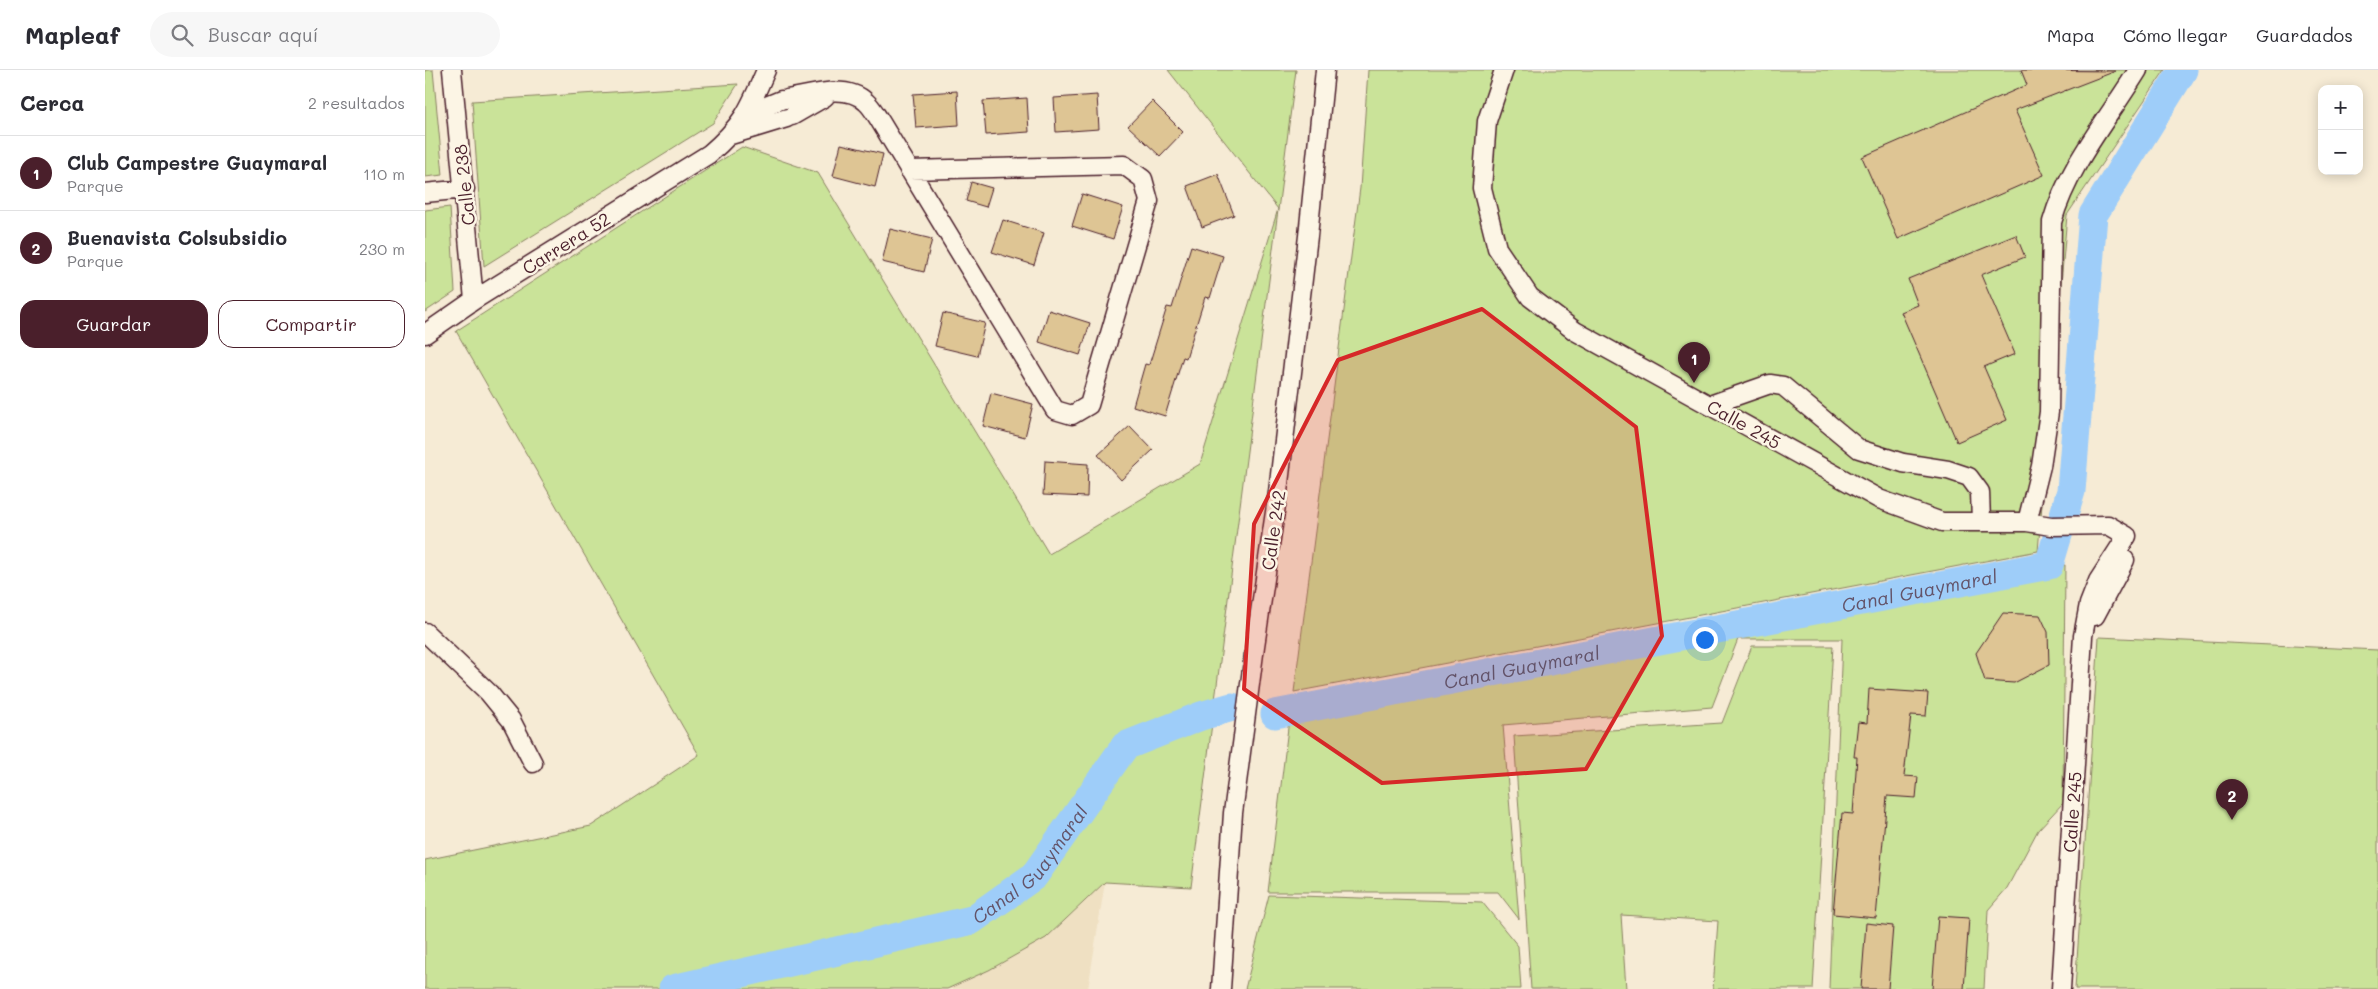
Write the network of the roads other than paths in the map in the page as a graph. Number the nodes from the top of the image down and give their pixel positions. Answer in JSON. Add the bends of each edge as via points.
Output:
{"nodes":[{"id":1,"x":452,"y":70,"type":"edge"},
{"id":2,"x":766,"y":70,"type":"edge"},
{"id":3,"x":1325,"y":70,"type":"edge"},
{"id":4,"x":1504,"y":70,"type":"edge"},
{"id":5,"x":2138,"y":70,"type":"edge"},
{"id":6,"x":834,"y":92,"type":"junction"},
{"id":7,"x":747,"y":114,"type":"junction"},
{"id":8,"x":731,"y":135,"type":"junction"},
{"id":9,"x":909,"y":170,"type":"junction"},
{"id":10,"x":465,"y":189,"type":"junction"},
{"id":11,"x":425,"y":193,"type":"edge"},
{"id":12,"x":474,"y":300,"type":"junction"},
{"id":13,"x":425,"y":334,"type":"edge"},
{"id":14,"x":1709,"y":405,"type":"junction"},
{"id":15,"x":1981,"y":522,"type":"junction"},
{"id":16,"x":2027,"y":522,"type":"junction"},
{"id":17,"x":2123,"y":534,"type":"junction"},
{"id":18,"x":425,"y":632,"type":"edge"},
{"id":19,"x":2083,"y":636,"type":"junction"},
{"id":20,"x":533,"y":763,"type":"dead end"},
{"id":21,"x":1221,"y":989,"type":"edge"},
{"id":22,"x":2061,"y":989,"type":"edge"}],
"edges":[{"from":1,"to":10,"type":"street","name":"Calle 238"},
{"from":2,"to":7,"type":"street"},
{"from":3,"to":21,"type":"street","name":"Calle 242","via":[[1279,492],[1233,813]]},
{"from":4,"to":14,"type":"street","name":"Calle 245","via":[[1487,121],[1482,188],[1497,248],[1530,297],[1575,331]]},
{"from":5,"to":16,"type":"street","via":[[2078,161],[2058,199],[2052,222],[2049,412],[2041,466]]},
{"from":6,"to":7,"type":"street","via":[[784,99]]},
{"from":6,"to":8,"type":"street","via":[[790,117]]},
{"from":6,"to":9,"type":"street","via":[[850,92],[866,102]]},
{"from":7,"to":8,"type":"street"},
{"from":8,"to":12,"type":"street","name":"Carrera 52","via":[[709,154]]},
{"from":9,"to":9,"type":"street","via":[[1055,410],[1072,415],[1089,405],[1149,201],[1143,179],[1124,164]]},
{"from":10,"to":11,"type":"street"},
{"from":10,"to":12,"type":"street","name":"Calle 238"},
{"from":12,"to":13,"type":"street","name":"Carrera 52"},
{"from":14,"to":15,"type":"street","name":"Calle 245","via":[[1879,499],[1942,522]]},
{"from":14,"to":15,"type":"street","via":[[1771,384],[1783,386],[1859,449],[1903,464],[1948,470],[1969,477],[1980,492]]},
{"from":15,"to":16,"type":"street","name":"Calle 245"},
{"from":16,"to":17,"type":"street","name":"Calle 245","via":[[2051,526],[2108,524]]},
{"from":17,"to":19,"type":"street","name":"Calle 245","via":[[2130,549]]},
{"from":17,"to":19,"type":"street","name":"Calle 245","via":[[2086,577],[2077,618]]},
{"from":18,"to":20,"type":"street","via":[[489,693],[511,720]]},
{"from":19,"to":22,"type":"street","name":"Calle 245"}]}
